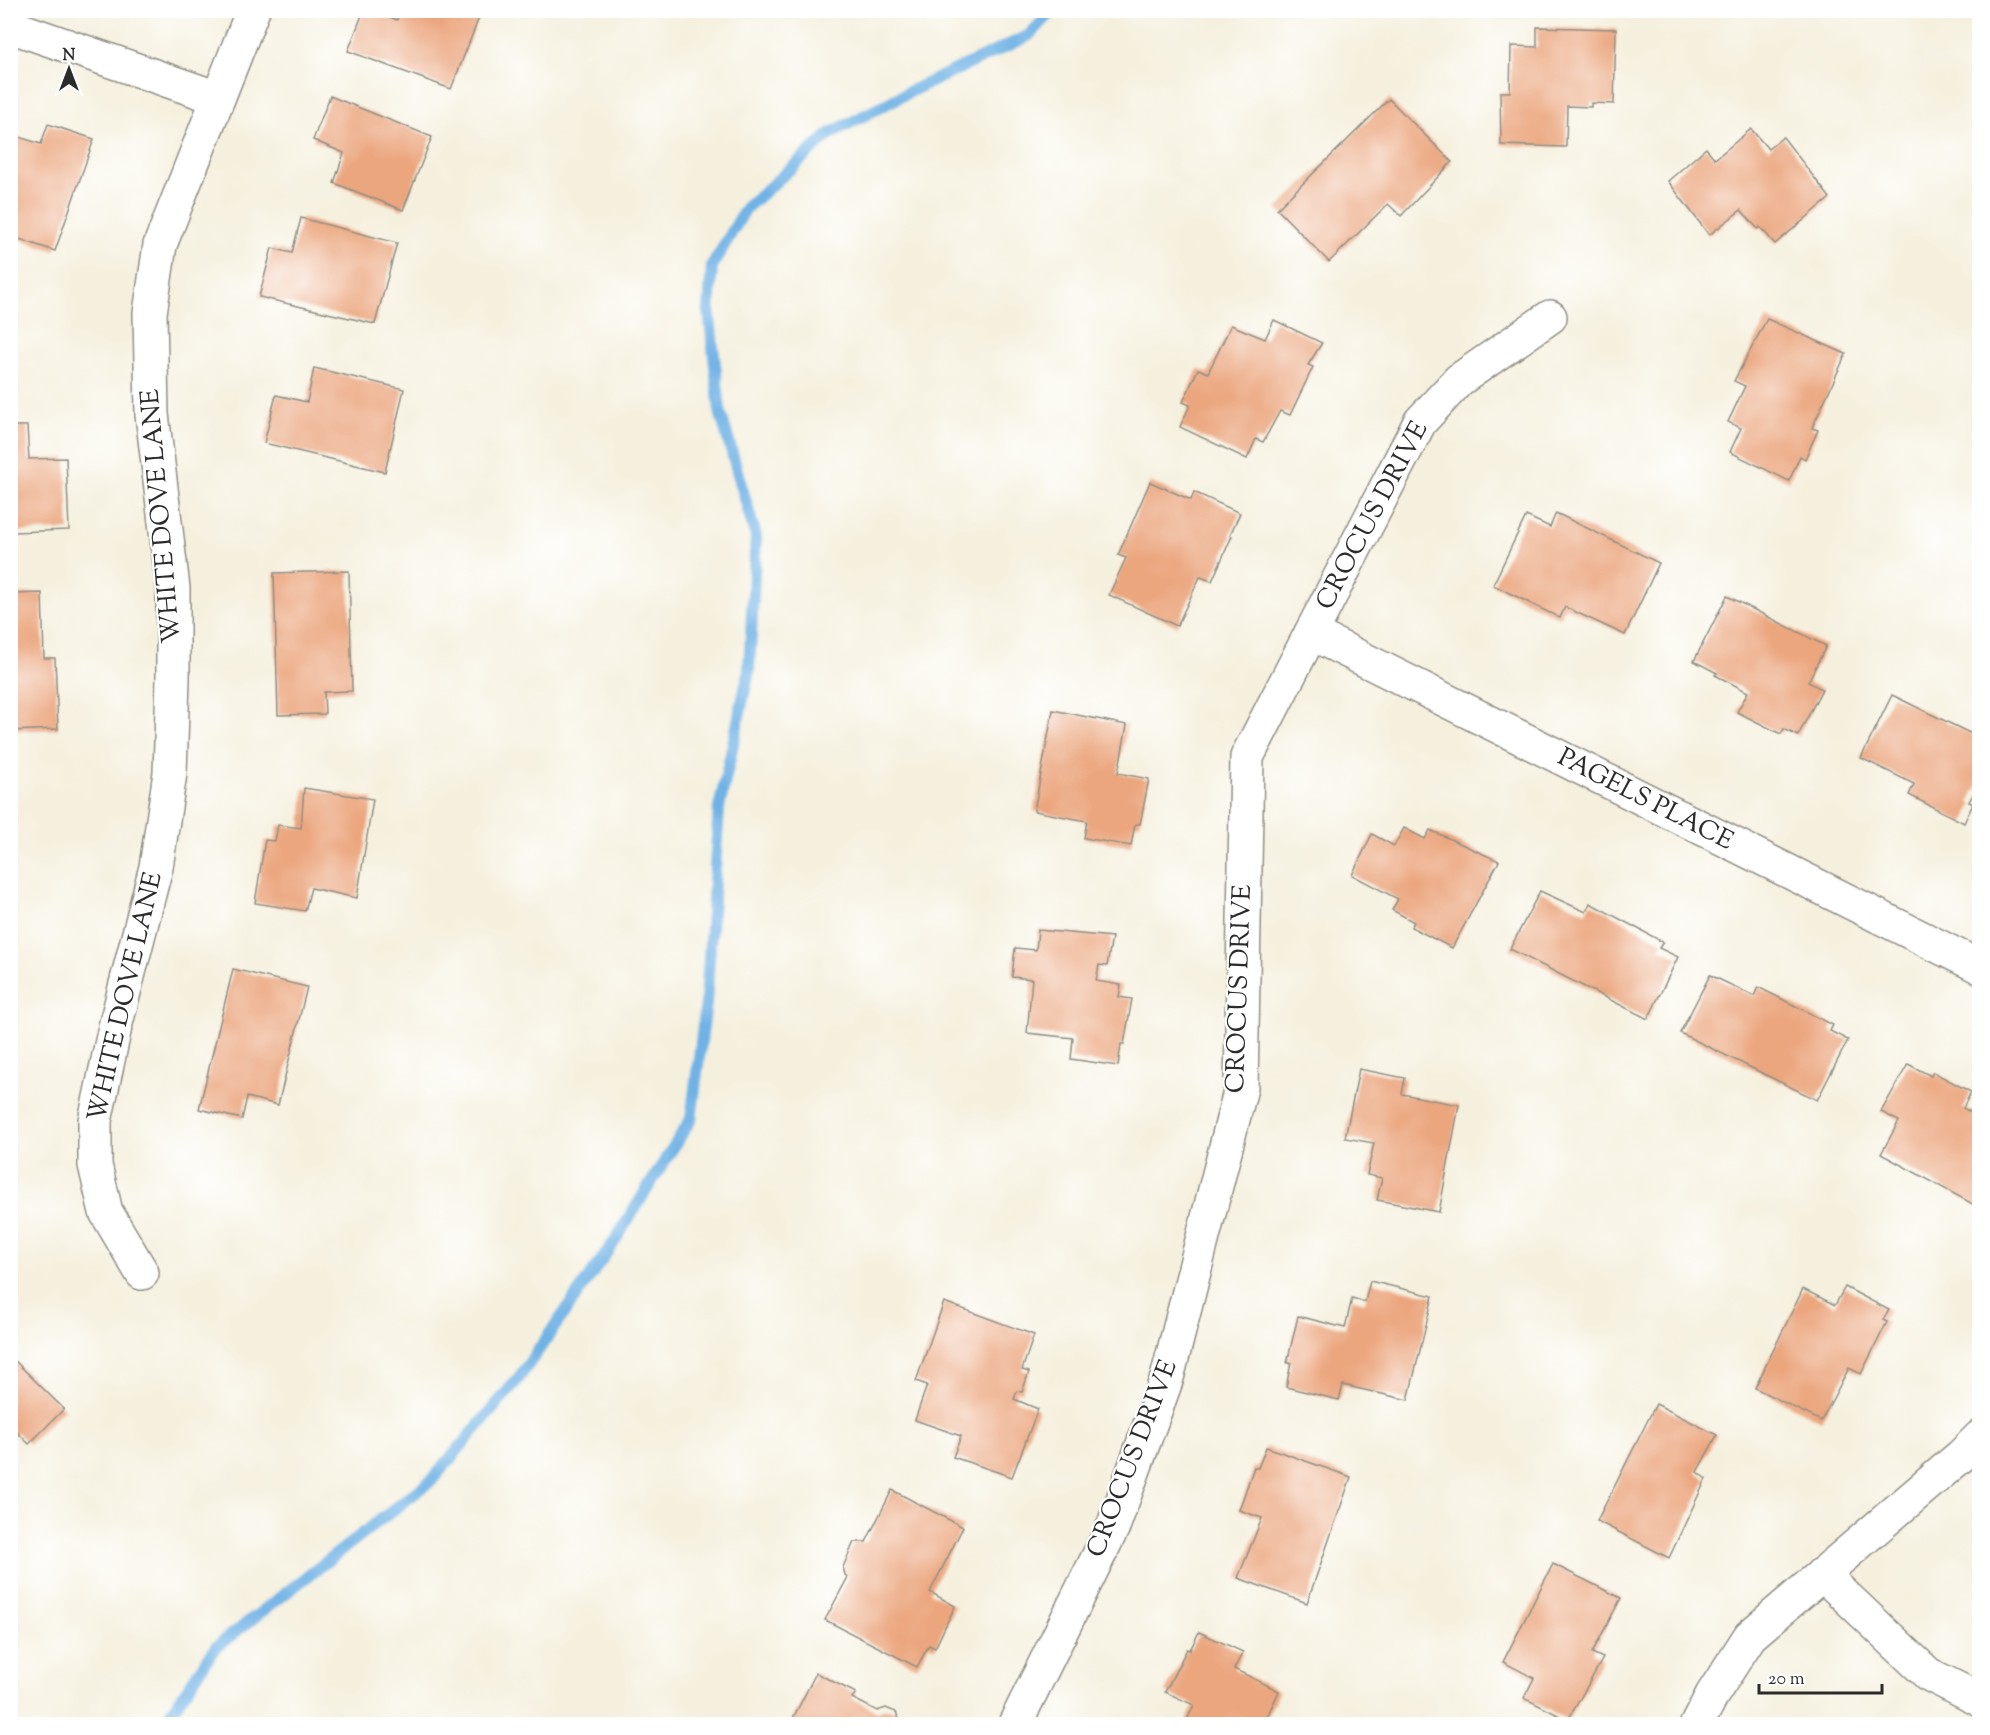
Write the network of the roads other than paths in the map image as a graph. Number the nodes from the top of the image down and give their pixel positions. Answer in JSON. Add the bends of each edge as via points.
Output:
{"nodes":[{"id":1,"x":253,"y":10,"type":"edge"},
{"id":2,"x":10,"y":26,"type":"edge"},
{"id":3,"x":218,"y":98,"type":"junction"},
{"id":4,"x":1550,"y":317,"type":"dead end"},
{"id":5,"x":1311,"y":633,"type":"junction"},
{"id":6,"x":1980,"y":967,"type":"edge"},
{"id":7,"x":142,"y":1273,"type":"dead end"},
{"id":8,"x":1980,"y":1437,"type":"edge"},
{"id":9,"x":1822,"y":1574,"type":"junction"},
{"id":10,"x":1980,"y":1700,"type":"edge"},
{"id":11,"x":1016,"y":1725,"type":"edge"},
{"id":12,"x":1697,"y":1725,"type":"edge"}],
"edges":[{"from":1,"to":3,"type":"street","name":"WHITE DOVE LANE"},
{"from":2,"to":3,"type":"street"},
{"from":3,"to":7,"type":"street","name":"WHITE DOVE LANE","via":[[160,245],[150,313],[152,414],[173,588],[170,773],[156,867],[95,1121],[95,1165],[106,1212]]},
{"from":4,"to":5,"type":"street","name":"CROCUS DRIVE","via":[[1459,380],[1420,422]]},
{"from":5,"to":6,"type":"street","name":"PAGELS PLACE"},
{"from":5,"to":11,"type":"street","name":"CROCUS DRIVE","via":[[1246,757],[1241,1088],[1167,1378],[1113,1527]]},
{"from":8,"to":9,"type":"street"},
{"from":9,"to":10,"type":"street","via":[[1928,1674]]},
{"from":9,"to":12,"type":"street","via":[[1750,1636]]}]}
